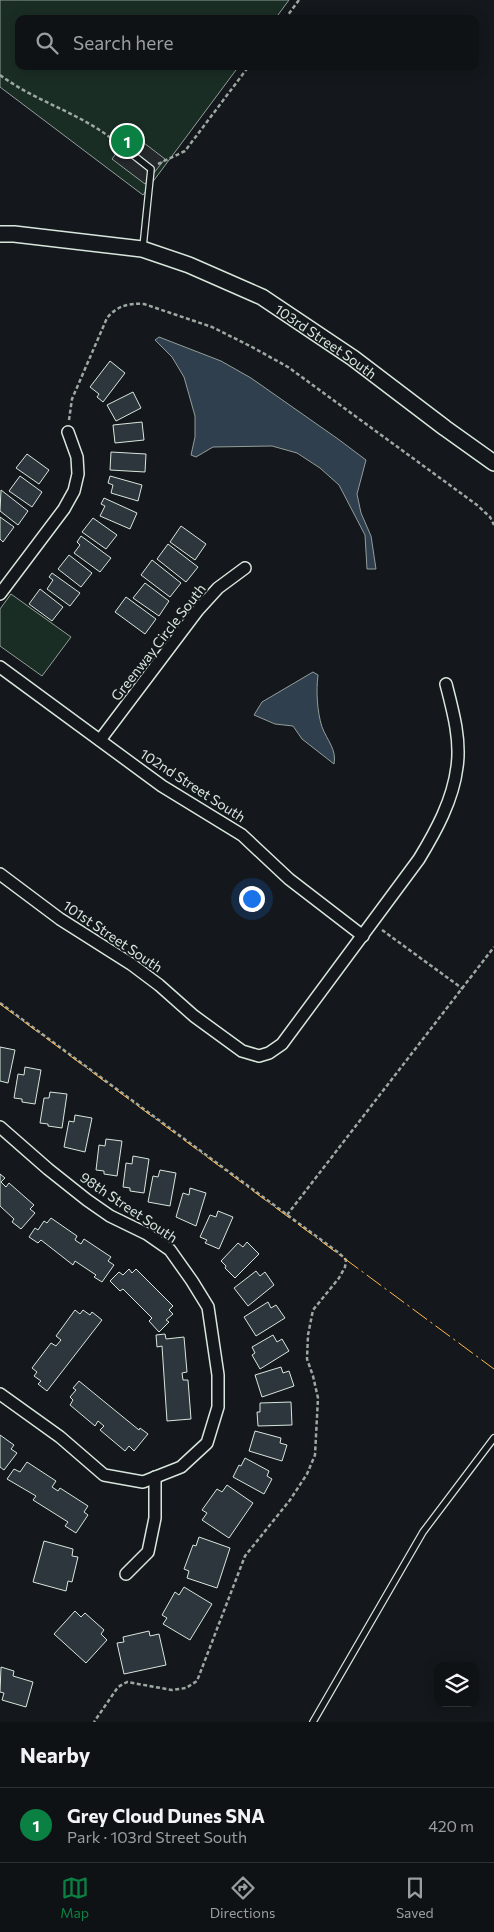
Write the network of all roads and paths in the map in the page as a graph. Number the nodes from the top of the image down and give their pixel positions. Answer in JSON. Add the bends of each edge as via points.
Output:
{"nodes":[{"id":1,"x":299,"y":0,"type":"edge"},
{"id":2,"x":287,"y":15,"type":"edge"},
{"id":3,"x":246,"y":70,"type":"edge"},
{"id":4,"x":0,"y":75,"type":"edge"},
{"id":5,"x":123,"y":147,"type":"joint"},
{"id":6,"x":151,"y":169,"type":"junction"},
{"id":7,"x":0,"y":234,"type":"edge"},
{"id":8,"x":142,"y":249,"type":"junction"},
{"id":9,"x":68,"y":432,"type":"joint"},
{"id":10,"x":494,"y":463,"type":"edge"},
{"id":11,"x":494,"y":526,"type":"edge"},
{"id":12,"x":245,"y":568,"type":"dead end"},
{"id":13,"x":0,"y":594,"type":"edge"},
{"id":14,"x":0,"y":667,"type":"edge"},
{"id":15,"x":446,"y":684,"type":"dead end"},
{"id":16,"x":100,"y":740,"type":"junction"},
{"id":17,"x":0,"y":874,"type":"edge"},
{"id":18,"x":382,"y":930,"type":"dead end"},
{"id":19,"x":363,"y":936,"type":"junction"},
{"id":20,"x":494,"y":947,"type":"edge"},
{"id":21,"x":463,"y":989,"type":"junction"},
{"id":22,"x":0,"y":1127,"type":"edge"},
{"id":23,"x":288,"y":1214,"type":"dead end"},
{"id":24,"x":0,"y":1394,"type":"edge"},
{"id":25,"x":494,"y":1438,"type":"edge"},
{"id":26,"x":155,"y":1477,"type":"junction"},
{"id":27,"x":126,"y":1574,"type":"dead end"},
{"id":28,"x":112,"y":1697,"type":"dead end"},
{"id":29,"x":94,"y":1722,"type":"edge"},
{"id":30,"x":313,"y":1722,"type":"edge"}],
"edges":[{"from":1,"to":2,"type":"path"},
{"from":3,"to":6,"type":"path","via":[[185,151]]},
{"from":4,"to":5,"type":"path","via":[[27,93],[104,131]]},
{"from":5,"to":6,"type":"lane"},
{"from":6,"to":8,"type":"lane"},
{"from":7,"to":8,"type":"street","name":"103rd Street South"},
{"from":8,"to":10,"type":"street","name":"103rd Street South","via":[[189,265],[262,297],[353,358]]},
{"from":9,"to":11,"type":"path","via":[[72,399],[107,318],[122,306],[144,304],[212,327],[288,367],[477,505],[490,517]]},
{"from":9,"to":13,"type":"street","via":[[77,457],[74,491]]},
{"from":12,"to":16,"type":"street","name":"Greenway Circle South","via":[[218,588],[198,610]]},
{"from":14,"to":16,"type":"street","name":"102nd Street South"},
{"from":15,"to":19,"type":"street","via":[[456,730],[457,766],[451,793],[436,830],[419,859]]},
{"from":16,"to":19,"type":"street","name":"102nd Street South","via":[[162,786],[242,835],[289,879]]},
{"from":17,"to":19,"type":"street","name":"101st Street South","via":[[60,919],[132,964],[242,1051],[259,1056],[282,1044]]},
{"from":18,"to":21,"type":"path"},
{"from":20,"to":21,"type":"path"},
{"from":21,"to":23,"type":"path"},
{"from":22,"to":26,"type":"street","name":"98th Street South","via":[[87,1200],[170,1250],[208,1307],[218,1375],[218,1407],[207,1443],[182,1467]]},
{"from":24,"to":26,"type":"street","name":"98th Street South","via":[[60,1437],[104,1475],[143,1482]]},
{"from":25,"to":30,"type":"lane","via":[[423,1532]]},
{"from":26,"to":27,"type":"street","via":[[155,1518],[148,1552]]},
{"from":28,"to":29,"type":"path"}]}
